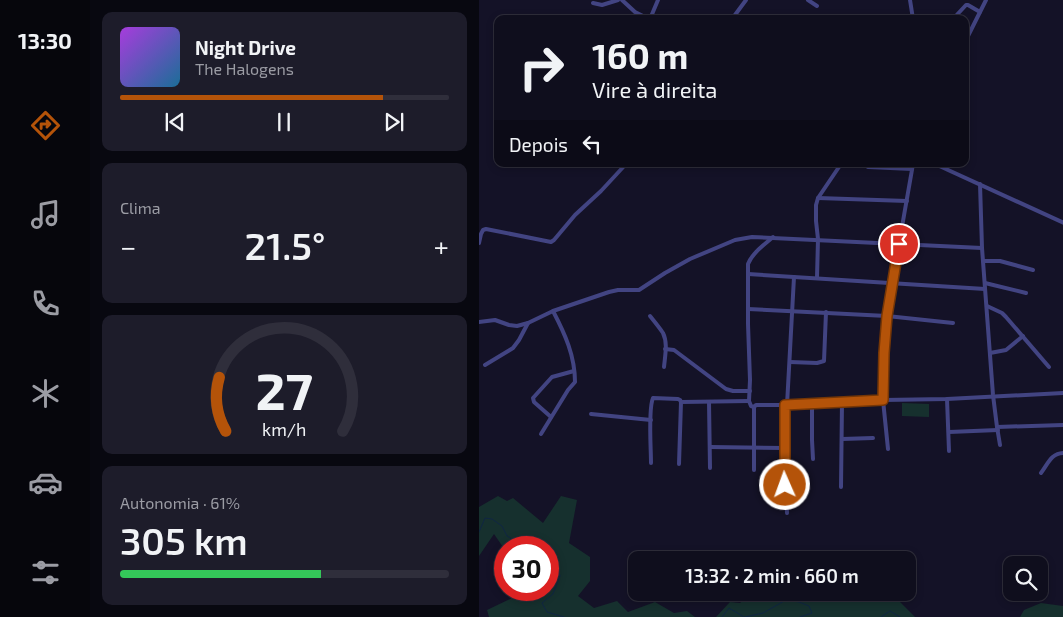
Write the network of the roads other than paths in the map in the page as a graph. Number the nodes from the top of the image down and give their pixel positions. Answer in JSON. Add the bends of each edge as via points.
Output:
{"nodes":[{"id":1,"x":620,"y":0,"type":"edge"},
{"id":2,"x":658,"y":0,"type":"edge"},
{"id":3,"x":746,"y":0,"type":"edge"},
{"id":4,"x":808,"y":0,"type":"edge"},
{"id":5,"x":910,"y":0,"type":"edge"},
{"id":6,"x":986,"y":0,"type":"edge"},
{"id":7,"x":593,"y":2,"type":"dead end"},
{"id":8,"x":817,"y":6,"type":"dead end"},
{"id":9,"x":980,"y":12,"type":"junction"},
{"id":10,"x":641,"y":15,"type":"edge"},
{"id":11,"x":651,"y":15,"type":"edge"},
{"id":12,"x":735,"y":15,"type":"edge"},
{"id":13,"x":912,"y":15,"type":"edge"},
{"id":14,"x":957,"y":15,"type":"edge"},
{"id":15,"x":969,"y":34,"type":"edge"},
{"id":16,"x":623,"y":167,"type":"edge"},
{"id":17,"x":839,"y":167,"type":"edge"},
{"id":18,"x":868,"y":167,"type":"dead end"},
{"id":19,"x":942,"y":167,"type":"edge"},
{"id":20,"x":912,"y":169,"type":"joint"},
{"id":21,"x":980,"y":184,"type":"junction"},
{"id":22,"x":818,"y":198,"type":"junction"},
{"id":23,"x":907,"y":201,"type":"junction"},
{"id":24,"x":1063,"y":223,"type":"edge"},
{"id":25,"x":773,"y":237,"type":"junction"},
{"id":26,"x":817,"y":239,"type":"junction"},
{"id":27,"x":479,"y":243,"type":"edge"},
{"id":28,"x":899,"y":244,"type":"junction"},
{"id":29,"x":982,"y":248,"type":"junction"},
{"id":30,"x":983,"y":261,"type":"junction"},
{"id":31,"x":1033,"y":270,"type":"dead end"},
{"id":32,"x":748,"y":274,"type":"junction"},
{"id":33,"x":794,"y":277,"type":"junction"},
{"id":34,"x":817,"y":278,"type":"junction"},
{"id":35,"x":893,"y":282,"type":"junction"},
{"id":36,"x":985,"y":282,"type":"junction"},
{"id":37,"x":985,"y":289,"type":"junction"},
{"id":38,"x":1026,"y":293,"type":"dead end"},
{"id":39,"x":987,"y":306,"type":"junction"},
{"id":40,"x":748,"y":309,"type":"junction"},
{"id":41,"x":553,"y":311,"type":"junction"},
{"id":42,"x":793,"y":311,"type":"junction"},
{"id":43,"x":826,"y":312,"type":"junction"},
{"id":44,"x":650,"y":316,"type":"dead end"},
{"id":45,"x":887,"y":316,"type":"junction"},
{"id":46,"x":479,"y":322,"type":"edge"},
{"id":47,"x":528,"y":323,"type":"junction"},
{"id":48,"x":953,"y":323,"type":"dead end"},
{"id":49,"x":1023,"y":336,"type":"junction"},
{"id":50,"x":665,"y":349,"type":"junction"},
{"id":51,"x":990,"y":353,"type":"junction"},
{"id":52,"x":790,"y":362,"type":"junction"},
{"id":53,"x":485,"y":365,"type":"dead end"},
{"id":54,"x":664,"y":367,"type":"dead end"},
{"id":55,"x":1049,"y":367,"type":"dead end"},
{"id":56,"x":574,"y":371,"type":"junction"},
{"id":57,"x":750,"y":391,"type":"junction"},
{"id":58,"x":1063,"y":393,"type":"edge"},
{"id":59,"x":993,"y":397,"type":"junction"},
{"id":60,"x":947,"y":399,"type":"junction"},
{"id":61,"x":883,"y":400,"type":"junction"},
{"id":62,"x":681,"y":402,"type":"junction"},
{"id":63,"x":709,"y":402,"type":"junction"},
{"id":64,"x":749,"y":402,"type":"junction"},
{"id":65,"x":842,"y":402,"type":"junction"},
{"id":66,"x":812,"y":404,"type":"junction"},
{"id":67,"x":786,"y":405,"type":"junction"},
{"id":68,"x":754,"y":407,"type":"junction"},
{"id":69,"x":591,"y":414,"type":"dead end"},
{"id":70,"x":551,"y":417,"type":"junction"},
{"id":71,"x":651,"y":420,"type":"junction"},
{"id":72,"x":1063,"y":425,"type":"edge"},
{"id":73,"x":998,"y":429,"type":"junction"},
{"id":74,"x":949,"y":432,"type":"junction"},
{"id":75,"x":541,"y":434,"type":"dead end"},
{"id":76,"x":873,"y":438,"type":"dead end"},
{"id":77,"x":842,"y":439,"type":"junction"},
{"id":78,"x":1000,"y":445,"type":"dead end"},
{"id":79,"x":710,"y":447,"type":"junction"},
{"id":80,"x":755,"y":447,"type":"junction"},
{"id":81,"x":785,"y":448,"type":"junction"},
{"id":82,"x":888,"y":449,"type":"dead end"},
{"id":83,"x":949,"y":451,"type":"dead end"},
{"id":84,"x":1063,"y":453,"type":"edge"},
{"id":85,"x":813,"y":459,"type":"dead end"},
{"id":86,"x":651,"y":463,"type":"dead end"},
{"id":87,"x":679,"y":464,"type":"dead end"},
{"id":88,"x":710,"y":468,"type":"dead end"},
{"id":89,"x":754,"y":470,"type":"dead end"},
{"id":90,"x":1041,"y":473,"type":"dead end"},
{"id":91,"x":841,"y":488,"type":"dead end"},
{"id":92,"x":787,"y":513,"type":"dead end"}],
"edges":[{"from":1,"to":7,"type":"street","via":[[602,5]]},
{"from":1,"to":10,"type":"street"},
{"from":2,"to":11,"type":"street"},
{"from":3,"to":12,"type":"street"},
{"from":4,"to":8,"type":"street"},
{"from":5,"to":13,"type":"street"},
{"from":6,"to":9,"type":"street"},
{"from":9,"to":14,"type":"street","via":[[966,5]]},
{"from":9,"to":15,"type":"street"},
{"from":16,"to":27,"type":"street","via":[[551,242],[486,229]]},
{"from":17,"to":22,"type":"street"},
{"from":18,"to":20,"type":"street"},
{"from":19,"to":21,"type":"street"},
{"from":20,"to":23,"type":"street"},
{"from":21,"to":24,"type":"street"},
{"from":21,"to":29,"type":"street"},
{"from":22,"to":23,"type":"street"},
{"from":22,"to":26,"type":"street","via":[[815,211]]},
{"from":23,"to":28,"type":"street"},
{"from":25,"to":26,"type":"street"},
{"from":25,"to":32,"type":"street","via":[[750,258]]},
{"from":25,"to":41,"type":"street","via":[[735,240],[686,262],[639,290],[613,290]]},
{"from":26,"to":28,"type":"street"},
{"from":26,"to":34,"type":"street"},
{"from":28,"to":29,"type":"street"},
{"from":28,"to":35,"type":"street"},
{"from":29,"to":30,"type":"street"},
{"from":30,"to":31,"type":"street","via":[[1000,261]]},
{"from":30,"to":36,"type":"street"},
{"from":32,"to":33,"type":"street"},
{"from":32,"to":40,"type":"street"},
{"from":33,"to":34,"type":"street"},
{"from":33,"to":42,"type":"street"},
{"from":34,"to":35,"type":"street"},
{"from":35,"to":37,"type":"street"},
{"from":35,"to":45,"type":"street"},
{"from":36,"to":37,"type":"street"},
{"from":36,"to":38,"type":"street"},
{"from":37,"to":39,"type":"street"},
{"from":39,"to":49,"type":"street","via":[[1004,314]]},
{"from":39,"to":51,"type":"street"},
{"from":40,"to":42,"type":"street"},
{"from":40,"to":57,"type":"street"},
{"from":41,"to":47,"type":"street"},
{"from":41,"to":56,"type":"street","via":[[570,347]]},
{"from":42,"to":43,"type":"street"},
{"from":42,"to":52,"type":"street"},
{"from":43,"to":45,"type":"street"},
{"from":43,"to":52,"type":"street","via":[[823,362]]},
{"from":44,"to":50,"type":"street","via":[[665,338]]},
{"from":45,"to":48,"type":"street"},
{"from":45,"to":61,"type":"street"},
{"from":46,"to":47,"type":"street","via":[[495,320],[513,326]]},
{"from":47,"to":53,"type":"street","via":[[513,348]]},
{"from":49,"to":51,"type":"street","via":[[1007,350]]},
{"from":49,"to":55,"type":"street"},
{"from":50,"to":54,"type":"street"},
{"from":50,"to":57,"type":"street","via":[[674,350],[726,389]]},
{"from":51,"to":59,"type":"street"},
{"from":52,"to":67,"type":"street"},
{"from":56,"to":70,"type":"street","via":[[574,384]]},
{"from":56,"to":70,"type":"street","via":[[552,377],[533,398]]},
{"from":57,"to":64,"type":"street"},
{"from":58,"to":59,"type":"street"},
{"from":59,"to":60,"type":"street"},
{"from":59,"to":73,"type":"street"},
{"from":60,"to":61,"type":"street"},
{"from":60,"to":74,"type":"street"},
{"from":61,"to":65,"type":"street"},
{"from":61,"to":82,"type":"street"},
{"from":62,"to":63,"type":"street"},
{"from":62,"to":71,"type":"street","via":[[678,399],[653,398]]},
{"from":62,"to":87,"type":"street"},
{"from":63,"to":64,"type":"street"},
{"from":63,"to":79,"type":"street"},
{"from":64,"to":68,"type":"street"},
{"from":65,"to":66,"type":"street"},
{"from":65,"to":77,"type":"street"},
{"from":66,"to":67,"type":"street"},
{"from":66,"to":85,"type":"street"},
{"from":67,"to":68,"type":"street"},
{"from":67,"to":81,"type":"street"},
{"from":68,"to":80,"type":"street"},
{"from":69,"to":71,"type":"street"},
{"from":70,"to":75,"type":"street"},
{"from":71,"to":86,"type":"street"},
{"from":72,"to":73,"type":"street"},
{"from":73,"to":74,"type":"street"},
{"from":73,"to":78,"type":"street"},
{"from":74,"to":83,"type":"street"},
{"from":76,"to":77,"type":"street"},
{"from":77,"to":91,"type":"street"},
{"from":79,"to":80,"type":"street"},
{"from":79,"to":88,"type":"street"},
{"from":80,"to":81,"type":"street"},
{"from":80,"to":89,"type":"street"},
{"from":81,"to":92,"type":"street"},
{"from":84,"to":90,"type":"street","via":[[1055,454]]}]}
